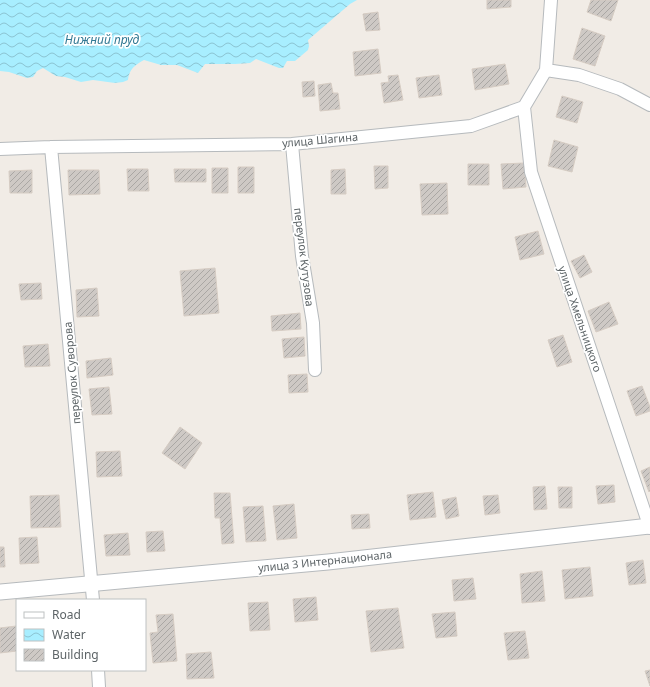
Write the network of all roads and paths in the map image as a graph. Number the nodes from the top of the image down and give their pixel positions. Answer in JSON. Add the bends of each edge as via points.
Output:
{"nodes":[{"id":1,"x":551,"y":0,"type":"edge"},
{"id":2,"x":546,"y":70,"type":"junction"},
{"id":3,"x":650,"y":105,"type":"edge"},
{"id":4,"x":524,"y":107,"type":"junction"},
{"id":5,"x":292,"y":144,"type":"junction"},
{"id":6,"x":51,"y":147,"type":"junction"},
{"id":7,"x":0,"y":149,"type":"edge"},
{"id":8,"x":315,"y":370,"type":"dead end"},
{"id":9,"x":650,"y":527,"type":"edge"},
{"id":10,"x":92,"y":583,"type":"junction"},
{"id":11,"x":0,"y":592,"type":"edge"},
{"id":12,"x":93,"y":599,"type":"edge"},
{"id":13,"x":98,"y":671,"type":"edge"},
{"id":14,"x":99,"y":687,"type":"edge"}],
"edges":[{"from":1,"to":2,"type":"street"},
{"from":2,"to":3,"type":"street","via":[[579,75],[620,89]]},
{"from":2,"to":4,"type":"street"},
{"from":4,"to":5,"type":"street","name":"улица Шагина","via":[[471,126]]},
{"from":4,"to":9,"type":"street","name":"улица Хмельницкого","via":[[531,172]]},
{"from":5,"to":6,"type":"street","name":"улица Шагина"},
{"from":5,"to":8,"type":"street","name":"переулок Кутузова"},
{"from":6,"to":7,"type":"street","name":"улица Шагина"},
{"from":6,"to":10,"type":"street","name":"переулок Суворова"},
{"from":9,"to":10,"type":"street","name":"улица 3 Интернационала","via":[[328,562]]},
{"from":10,"to":11,"type":"street","name":"улица 3 Интернационала"},
{"from":10,"to":12,"type":"street","name":"переулок Суворова"},
{"from":13,"to":14,"type":"street"}]}
